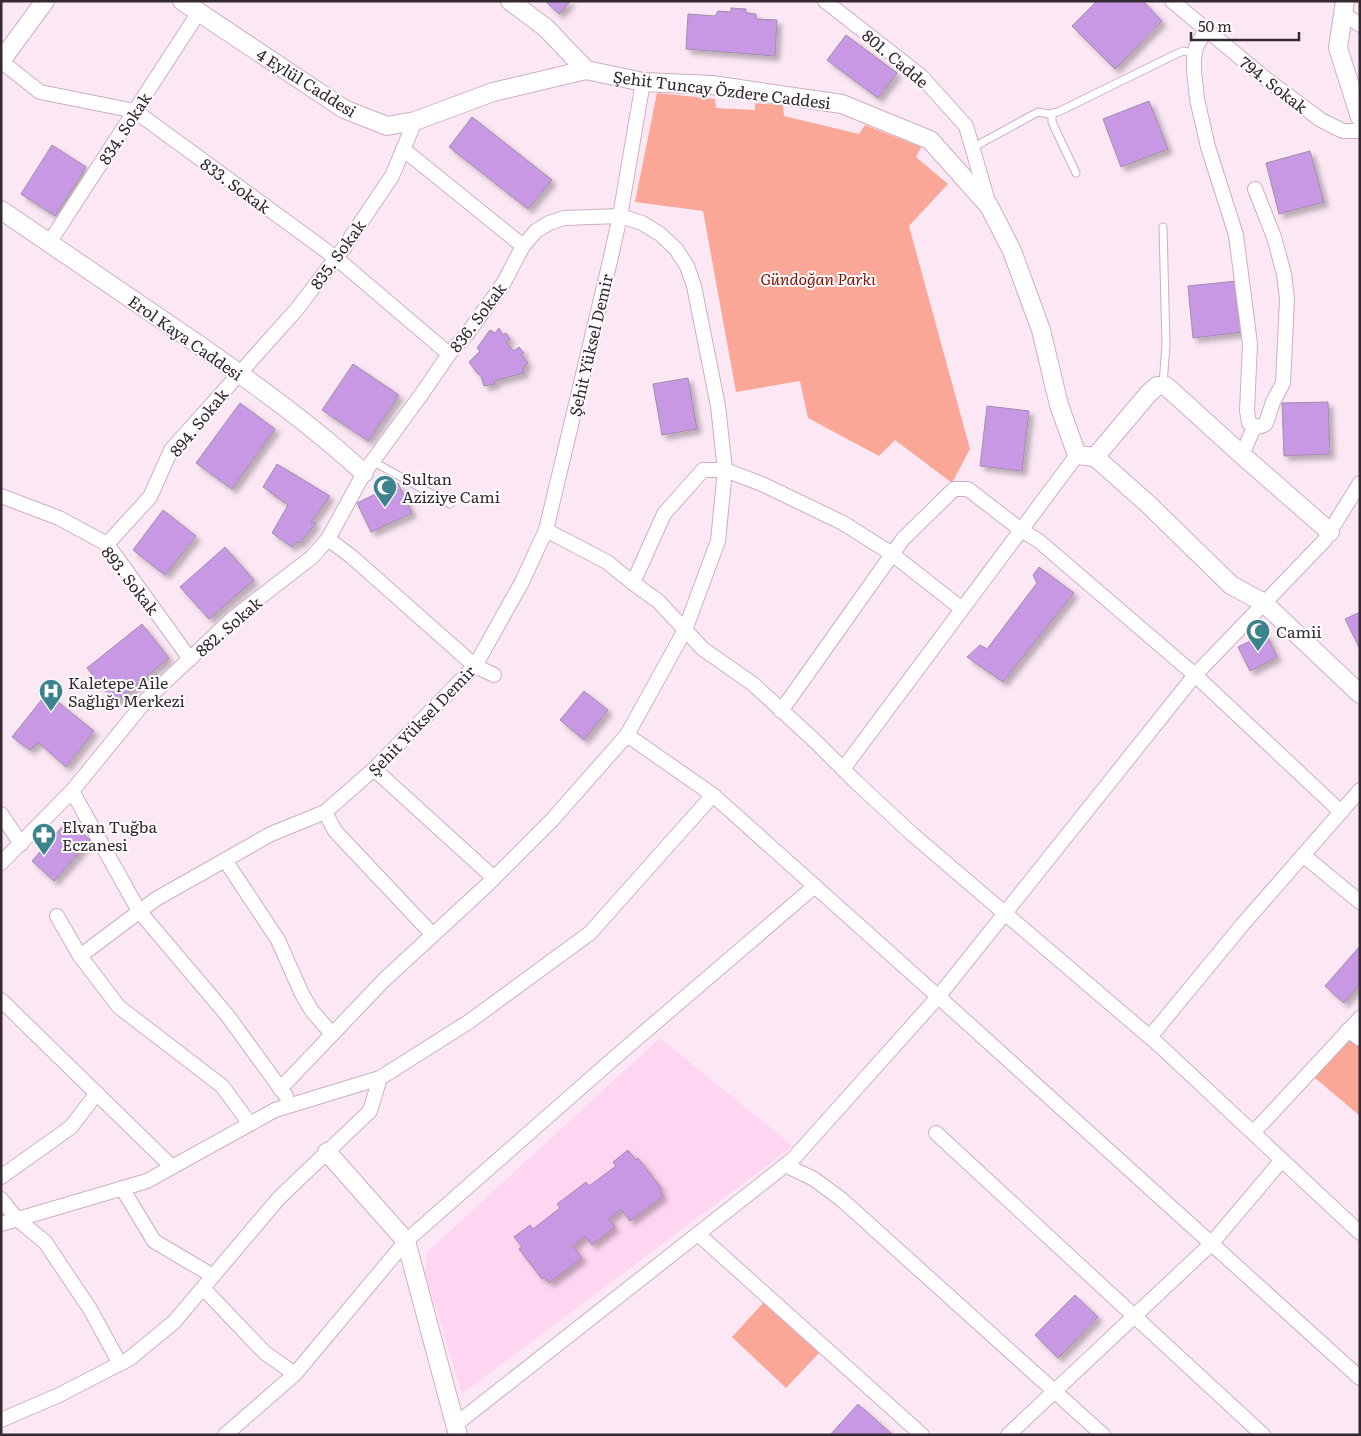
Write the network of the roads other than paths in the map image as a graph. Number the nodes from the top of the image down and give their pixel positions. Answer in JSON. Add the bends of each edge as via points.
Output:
{"nodes":[{"id":1,"x":45,"y":1,"type":"edge"},
{"id":2,"x":182,"y":1,"type":"edge"},
{"id":3,"x":510,"y":1,"type":"edge"},
{"id":4,"x":825,"y":1,"type":"edge"},
{"id":5,"x":1172,"y":1,"type":"edge"},
{"id":6,"x":1344,"y":8,"type":"edge"},
{"id":7,"x":199,"y":12,"type":"junction"},
{"id":8,"x":1360,"y":25,"type":"edge"},
{"id":9,"x":1206,"y":30,"type":"junction"},
{"id":10,"x":1195,"y":52,"type":"junction"},
{"id":11,"x":1,"y":61,"type":"edge"},
{"id":12,"x":586,"y":70,"type":"junction"},
{"id":13,"x":643,"y":82,"type":"junction"},
{"id":14,"x":135,"y":111,"type":"junction"},
{"id":15,"x":1052,"y":114,"type":"junction"},
{"id":16,"x":1360,"y":117,"type":"edge"},
{"id":17,"x":415,"y":121,"type":"junction"},
{"id":18,"x":1360,"y":131,"type":"edge"},
{"id":19,"x":972,"y":148,"type":"junction"},
{"id":20,"x":404,"y":149,"type":"junction"},
{"id":21,"x":1076,"y":173,"type":"dead end"},
{"id":22,"x":1255,"y":189,"type":"dead end"},
{"id":23,"x":989,"y":206,"type":"junction"},
{"id":24,"x":1,"y":210,"type":"edge"},
{"id":25,"x":620,"y":216,"type":"junction"},
{"id":26,"x":1163,"y":227,"type":"dead end"},
{"id":27,"x":49,"y":243,"type":"junction"},
{"id":28,"x":523,"y":246,"type":"junction"},
{"id":29,"x":336,"y":258,"type":"junction"},
{"id":30,"x":449,"y":354,"type":"junction"},
{"id":31,"x":238,"y":373,"type":"junction"},
{"id":32,"x":1163,"y":385,"type":"junction"},
{"id":33,"x":1254,"y":427,"type":"junction"},
{"id":34,"x":1077,"y":455,"type":"junction"},
{"id":35,"x":1242,"y":456,"type":"junction"},
{"id":36,"x":1095,"y":457,"type":"junction"},
{"id":37,"x":368,"y":467,"type":"junction"},
{"id":38,"x":726,"y":470,"type":"junction"},
{"id":39,"x":1360,"y":483,"type":"edge"},
{"id":40,"x":1,"y":496,"type":"edge"},
{"id":41,"x":450,"y":504,"type":"dead end"},
{"id":42,"x":546,"y":530,"type":"junction"},
{"id":43,"x":1021,"y":530,"type":"junction"},
{"id":44,"x":1330,"y":532,"type":"junction"},
{"id":45,"x":328,"y":539,"type":"junction"},
{"id":46,"x":107,"y":544,"type":"junction"},
{"id":47,"x":892,"y":554,"type":"junction"},
{"id":48,"x":633,"y":583,"type":"junction"},
{"id":49,"x":1264,"y":603,"type":"junction"},
{"id":50,"x":962,"y":609,"type":"junction"},
{"id":51,"x":685,"y":630,"type":"junction"},
{"id":52,"x":190,"y":659,"type":"junction"},
{"id":53,"x":476,"y":666,"type":"junction"},
{"id":54,"x":494,"y":675,"type":"dead end"},
{"id":55,"x":1195,"y":675,"type":"junction"},
{"id":56,"x":1360,"y":694,"type":"edge"},
{"id":57,"x":782,"y":711,"type":"junction"},
{"id":58,"x":627,"y":735,"type":"junction"},
{"id":59,"x":374,"y":769,"type":"junction"},
{"id":60,"x":843,"y":769,"type":"junction"},
{"id":61,"x":1360,"y":790,"type":"edge"},
{"id":62,"x":72,"y":791,"type":"junction"},
{"id":63,"x":713,"y":795,"type":"junction"},
{"id":64,"x":325,"y":812,"type":"junction"},
{"id":65,"x":1341,"y":812,"type":"junction"},
{"id":66,"x":1,"y":814,"type":"edge"},
{"id":67,"x":21,"y":844,"type":"junction"},
{"id":68,"x":1303,"y":855,"type":"junction"},
{"id":69,"x":225,"y":860,"type":"junction"},
{"id":70,"x":1,"y":863,"type":"edge"},
{"id":71,"x":494,"y":878,"type":"junction"},
{"id":72,"x":815,"y":886,"type":"junction"},
{"id":73,"x":1360,"y":902,"type":"edge"},
{"id":74,"x":139,"y":911,"type":"junction"},
{"id":75,"x":1004,"y":912,"type":"junction"},
{"id":76,"x":56,"y":916,"type":"dead end"},
{"id":77,"x":433,"y":935,"type":"junction"},
{"id":78,"x":80,"y":956,"type":"junction"},
{"id":79,"x":938,"y":997,"type":"junction"},
{"id":80,"x":1,"y":1000,"type":"edge"},
{"id":81,"x":6,"y":1014,"type":"edge"},
{"id":82,"x":1360,"y":1018,"type":"edge"},
{"id":83,"x":1348,"y":1030,"type":"junction"},
{"id":84,"x":332,"y":1034,"type":"junction"},
{"id":85,"x":1150,"y":1037,"type":"junction"},
{"id":86,"x":1360,"y":1039,"type":"edge"},
{"id":87,"x":380,"y":1078,"type":"junction"},
{"id":88,"x":280,"y":1089,"type":"junction"},
{"id":89,"x":97,"y":1093,"type":"junction"},
{"id":90,"x":292,"y":1105,"type":"junction"},
{"id":91,"x":250,"y":1124,"type":"junction"},
{"id":92,"x":936,"y":1133,"type":"dead end"},
{"id":93,"x":1253,"y":1133,"type":"junction"},
{"id":94,"x":327,"y":1152,"type":"junction"},
{"id":95,"x":1282,"y":1160,"type":"junction"},
{"id":96,"x":785,"y":1165,"type":"junction"},
{"id":97,"x":172,"y":1167,"type":"junction"},
{"id":98,"x":1,"y":1177,"type":"edge"},
{"id":99,"x":122,"y":1188,"type":"junction"},
{"id":100,"x":1,"y":1199,"type":"edge"},
{"id":101,"x":16,"y":1219,"type":"junction"},
{"id":102,"x":1,"y":1224,"type":"edge"},
{"id":103,"x":1360,"y":1233,"type":"edge"},
{"id":104,"x":698,"y":1234,"type":"junction"},
{"id":105,"x":406,"y":1241,"type":"junction"},
{"id":106,"x":1211,"y":1244,"type":"junction"},
{"id":107,"x":213,"y":1276,"type":"junction"},
{"id":108,"x":203,"y":1288,"type":"junction"},
{"id":109,"x":1134,"y":1317,"type":"junction"},
{"id":110,"x":120,"y":1364,"type":"junction"},
{"id":111,"x":295,"y":1374,"type":"junction"},
{"id":112,"x":1360,"y":1378,"type":"edge"},
{"id":113,"x":1054,"y":1392,"type":"junction"},
{"id":114,"x":1,"y":1420,"type":"edge"},
{"id":115,"x":457,"y":1430,"type":"edge"},
{"id":116,"x":225,"y":1435,"type":"edge"},
{"id":117,"x":922,"y":1435,"type":"edge"},
{"id":118,"x":1008,"y":1435,"type":"edge"},
{"id":119,"x":1103,"y":1435,"type":"edge"},
{"id":120,"x":1263,"y":1435,"type":"edge"}],
"edges":[{"from":1,"to":11,"type":"street"},
{"from":2,"to":7,"type":"street","name":"4 Eylül Caddesi"},
{"from":3,"to":12,"type":"street","via":[[546,28]]},
{"from":4,"to":19,"type":"street","name":"801. Cadde","via":[[922,76],[966,126]]},
{"from":5,"to":9,"type":"street","name":"794. Sokak"},
{"from":6,"to":8,"type":"street"},
{"from":6,"to":16,"type":"street","via":[[1338,48]]},
{"from":7,"to":14,"type":"street","name":"834. Sokak"},
{"from":7,"to":17,"type":"street","name":"4 Eylül Caddesi","via":[[344,109],[387,126]]},
{"from":9,"to":10,"type":"street"},
{"from":9,"to":18,"type":"street","name":"794. Sokak","via":[[1321,120],[1343,131]]},
{"from":10,"to":15,"type":"lane","via":[[1184,51],[1172,56]]},
{"from":10,"to":33,"type":"street","via":[[1194,71],[1208,147],[1236,235],[1250,344],[1247,412],[1249,423]]},
{"from":11,"to":14,"type":"street","name":"833. Sokak","via":[[40,92]]},
{"from":12,"to":13,"type":"street","name":"Şehit Tuncay Özdere Caddesi"},
{"from":12,"to":17,"type":"street","name":"4 Eylül Caddesi","via":[[493,92]]},
{"from":13,"to":23,"type":"street","name":"Şehit Tuncay Özdere Caddesi","via":[[712,85],[842,104],[930,140]]},
{"from":13,"to":25,"type":"street","name":"Şehit Yüksel Demir"},
{"from":14,"to":27,"type":"street","name":"834. Sokak"},
{"from":14,"to":29,"type":"street","name":"833. Sokak"},
{"from":15,"to":19,"type":"lane","via":[[1038,112]]},
{"from":15,"to":21,"type":"lane","via":[[1052,122]]},
{"from":17,"to":20,"type":"street","name":"835. Sokak"},
{"from":19,"to":23,"type":"street","name":"801. Cadde"},
{"from":20,"to":28,"type":"street"},
{"from":20,"to":29,"type":"street","name":"835. Sokak","via":[[392,176]]},
{"from":22,"to":33,"type":"street","via":[[1274,237],[1287,299],[1284,383],[1266,423]]},
{"from":23,"to":34,"type":"street","name":"Şehit Tuncay Özdere Caddesi","via":[[1012,251],[1041,330],[1058,405]]},
{"from":24,"to":27,"type":"street","name":"Erol Kaya Caddesi"},
{"from":25,"to":28,"type":"street","name":"836. Sokak","via":[[564,218],[536,231]]},
{"from":25,"to":38,"type":"street","via":[[642,223],[660,234],[687,266],[694,286],[718,406]]},
{"from":25,"to":42,"type":"street","name":"Şehit Yüksel Demir"},
{"from":26,"to":32,"type":"lane","via":[[1166,345]]},
{"from":27,"to":31,"type":"street","name":"Erol Kaya Caddesi"},
{"from":28,"to":30,"type":"street","name":"836. Sokak","via":[[503,284]]},
{"from":29,"to":30,"type":"street","name":"833. Sokak"},
{"from":29,"to":31,"type":"street","name":"835. Sokak","via":[[297,309]]},
{"from":30,"to":37,"type":"street","name":"836. Sokak"},
{"from":31,"to":37,"type":"street","name":"Erol Kaya Caddesi","via":[[336,447]]},
{"from":31,"to":46,"type":"street","name":"894. Sokak","via":[[171,450],[150,497]]},
{"from":32,"to":35,"type":"street"},
{"from":32,"to":36,"type":"street","via":[[1148,392]]},
{"from":33,"to":35,"type":"street"},
{"from":34,"to":36,"type":"street"},
{"from":34,"to":43,"type":"street"},
{"from":35,"to":44,"type":"street"},
{"from":36,"to":49,"type":"street","via":[[1231,585]]},
{"from":37,"to":41,"type":"lane"},
{"from":37,"to":45,"type":"street","name":"882. Sokak"},
{"from":38,"to":47,"type":"street","via":[[843,523]]},
{"from":38,"to":48,"type":"street","via":[[702,470],[664,514]]},
{"from":38,"to":51,"type":"street","via":[[718,541]]},
{"from":39,"to":44,"type":"street"},
{"from":40,"to":46,"type":"street","name":"893. Sokak","via":[[59,518]]},
{"from":42,"to":48,"type":"street","via":[[607,562]]},
{"from":42,"to":53,"type":"street","name":"Şehit Yüksel Demir"},
{"from":43,"to":47,"type":"street","via":[[968,489],[954,489]]},
{"from":43,"to":50,"type":"street"},
{"from":43,"to":55,"type":"street","via":[[1039,540]]},
{"from":44,"to":49,"type":"street"},
{"from":45,"to":52,"type":"street","name":"882. Sokak","via":[[312,557],[232,620]]},
{"from":45,"to":53,"type":"street"},
{"from":46,"to":52,"type":"street","name":"893. Sokak"},
{"from":47,"to":50,"type":"street"},
{"from":47,"to":57,"type":"street"},
{"from":48,"to":51,"type":"street","via":[[658,601]]},
{"from":49,"to":55,"type":"street"},
{"from":49,"to":56,"type":"street"},
{"from":50,"to":60,"type":"street"},
{"from":51,"to":57,"type":"street"},
{"from":51,"to":58,"type":"street"},
{"from":52,"to":62,"type":"street","name":"882. Sokak","via":[[148,698]]},
{"from":53,"to":54,"type":"street"},
{"from":53,"to":59,"type":"street","name":"Şehit Yüksel Demir"},
{"from":55,"to":65,"type":"street"},
{"from":55,"to":75,"type":"street"},
{"from":57,"to":60,"type":"street"},
{"from":58,"to":63,"type":"street"},
{"from":58,"to":71,"type":"street","via":[[552,820]]},
{"from":59,"to":64,"type":"street","name":"Şehit Yüksel Demir"},
{"from":59,"to":71,"type":"street"},
{"from":60,"to":75,"type":"street","via":[[912,834]]},
{"from":61,"to":65,"type":"street"},
{"from":62,"to":67,"type":"street","name":"882. Sokak"},
{"from":62,"to":74,"type":"street"},
{"from":63,"to":72,"type":"street"},
{"from":63,"to":87,"type":"street","via":[[590,933],[470,1021]]},
{"from":64,"to":69,"type":"street","name":"Şehit Yüksel Demir","via":[[271,834]]},
{"from":64,"to":77,"type":"street","via":[[335,831]]},
{"from":65,"to":68,"type":"street"},
{"from":66,"to":67,"type":"street"},
{"from":67,"to":70,"type":"street","name":"882. Sokak"},
{"from":68,"to":73,"type":"street"},
{"from":68,"to":85,"type":"street"},
{"from":69,"to":74,"type":"street","name":"Şehit Yüksel Demir","via":[[156,898]]},
{"from":69,"to":84,"type":"street","via":[[278,940],[312,1011]]},
{"from":71,"to":77,"type":"street"},
{"from":72,"to":79,"type":"street"},
{"from":72,"to":105,"type":"street"},
{"from":74,"to":78,"type":"street","name":"Şehit Yüksel Demir"},
{"from":74,"to":88,"type":"street","via":[[227,1015]]},
{"from":75,"to":79,"type":"street"},
{"from":75,"to":85,"type":"street"},
{"from":76,"to":78,"type":"street"},
{"from":77,"to":84,"type":"street"},
{"from":78,"to":91,"type":"street","via":[[120,1007],[222,1086]]},
{"from":79,"to":96,"type":"street","via":[[794,1159]]},
{"from":79,"to":106,"type":"street"},
{"from":80,"to":81,"type":"street"},
{"from":81,"to":89,"type":"street"},
{"from":82,"to":83,"type":"street"},
{"from":83,"to":86,"type":"street"},
{"from":83,"to":93,"type":"street"},
{"from":84,"to":88,"type":"street"},
{"from":85,"to":93,"type":"street"},
{"from":87,"to":90,"type":"street"},
{"from":87,"to":94,"type":"street","via":[[370,1111]]},
{"from":88,"to":90,"type":"street"},
{"from":89,"to":97,"type":"street"},
{"from":89,"to":98,"type":"street","via":[[71,1127]]},
{"from":90,"to":91,"type":"street"},
{"from":91,"to":97,"type":"street"},
{"from":92,"to":109,"type":"street"},
{"from":93,"to":95,"type":"street"},
{"from":94,"to":105,"type":"street"},
{"from":94,"to":107,"type":"street","via":[[278,1198]]},
{"from":95,"to":103,"type":"street"},
{"from":95,"to":106,"type":"street"},
{"from":96,"to":104,"type":"street"},
{"from":96,"to":113,"type":"street","via":[[814,1179],[841,1199]]},
{"from":97,"to":99,"type":"street","via":[[147,1181]]},
{"from":99,"to":101,"type":"street"},
{"from":99,"to":107,"type":"street","via":[[154,1241]]},
{"from":100,"to":101,"type":"street"},
{"from":101,"to":102,"type":"street"},
{"from":101,"to":110,"type":"street","via":[[45,1242],[90,1309]]},
{"from":104,"to":115,"type":"street"},
{"from":104,"to":117,"type":"street"},
{"from":105,"to":111,"type":"street"},
{"from":105,"to":115,"type":"street"},
{"from":106,"to":109,"type":"street"},
{"from":106,"to":112,"type":"street"},
{"from":107,"to":108,"type":"street"},
{"from":108,"to":110,"type":"street","via":[[174,1322]]},
{"from":108,"to":111,"type":"street","via":[[265,1353]]},
{"from":109,"to":113,"type":"street"},
{"from":109,"to":120,"type":"street"},
{"from":110,"to":114,"type":"street"},
{"from":111,"to":116,"type":"street"},
{"from":113,"to":118,"type":"street"},
{"from":113,"to":119,"type":"street"}]}
